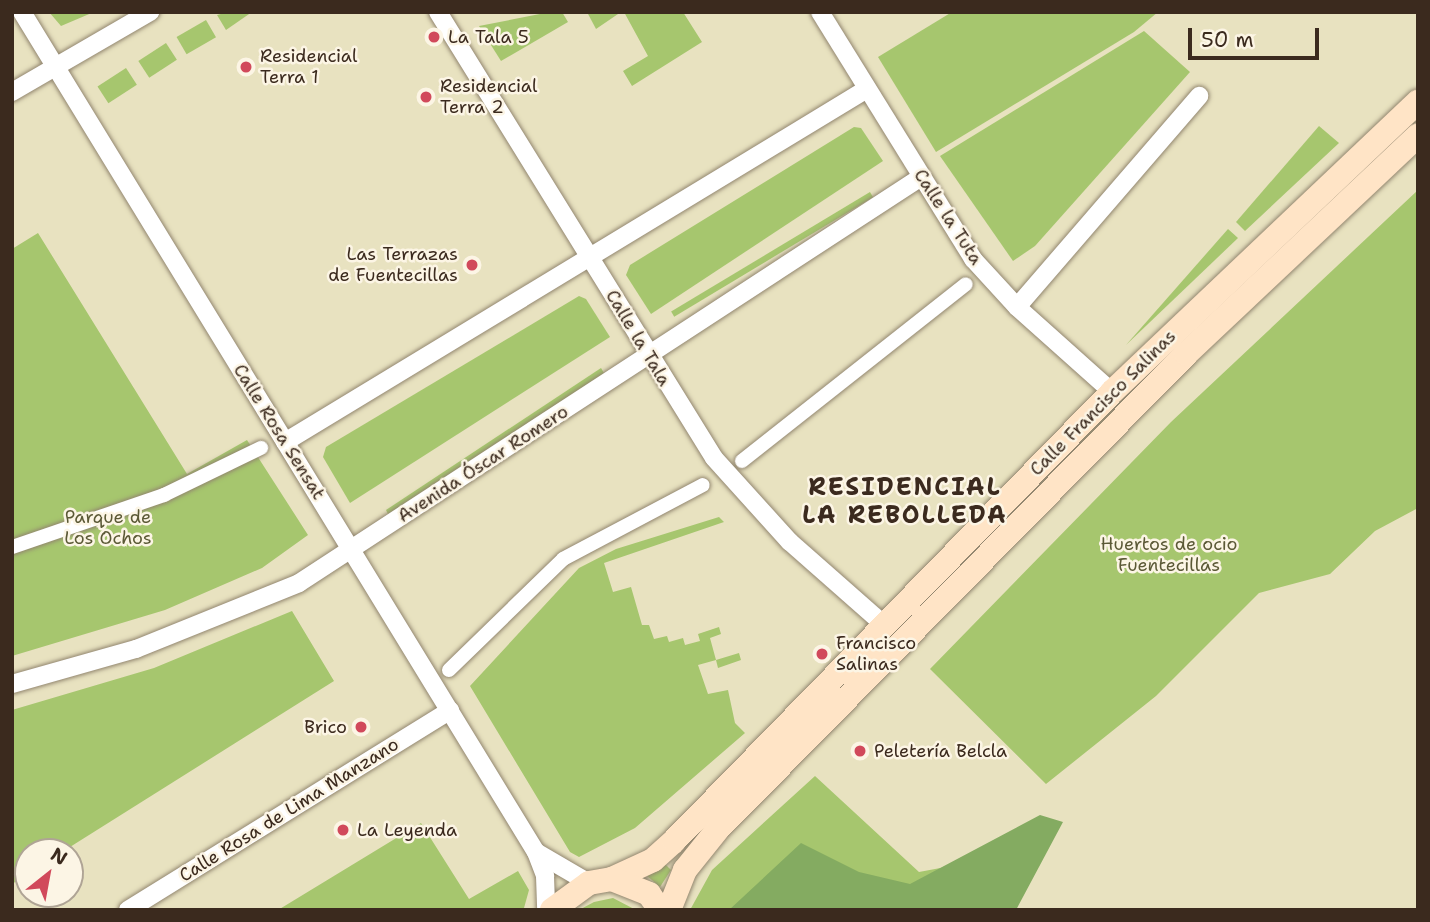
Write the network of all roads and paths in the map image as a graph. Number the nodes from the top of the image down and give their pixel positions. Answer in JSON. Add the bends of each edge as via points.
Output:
{"nodes":[{"id":1,"x":22,"y":12,"type":"edge"},
{"id":2,"x":150,"y":12,"type":"edge"},
{"id":3,"x":438,"y":12,"type":"edge"},
{"id":4,"x":820,"y":12,"type":"edge"},
{"id":5,"x":55,"y":66,"type":"junction"},
{"id":6,"x":867,"y":89,"type":"junction"},
{"id":7,"x":12,"y":92,"type":"edge"},
{"id":8,"x":1199,"y":96,"type":"dead end"},
{"id":9,"x":1418,"y":102,"type":"edge"},
{"id":10,"x":1418,"y":135,"type":"edge"},
{"id":11,"x":921,"y":177,"type":"junction"},
{"id":12,"x":589,"y":258,"type":"junction"},
{"id":13,"x":966,"y":284,"type":"dead end"},
{"id":14,"x":1017,"y":307,"type":"junction"},
{"id":15,"x":649,"y":355,"type":"junction"},
{"id":16,"x":1112,"y":392,"type":"junction"},
{"id":17,"x":285,"y":442,"type":"junction"},
{"id":18,"x":261,"y":448,"type":"dead end"},
{"id":19,"x":742,"y":461,"type":"dead end"},
{"id":20,"x":703,"y":485,"type":"dead end"},
{"id":21,"x":12,"y":547,"type":"edge"},
{"id":22,"x":352,"y":550,"type":"junction"},
{"id":23,"x":884,"y":625,"type":"junction"},
{"id":24,"x":449,"y":670,"type":"dead end"},
{"id":25,"x":12,"y":684,"type":"edge"},
{"id":26,"x":450,"y":710,"type":"junction"},
{"id":27,"x":537,"y":852,"type":"junction"},
{"id":28,"x":600,"y":881,"type":"junction"},
{"id":29,"x":135,"y":908,"type":"edge"},
{"id":30,"x":546,"y":910,"type":"edge"},
{"id":31,"x":552,"y":910,"type":"edge"},
{"id":32,"x":660,"y":910,"type":"edge"},
{"id":33,"x":669,"y":910,"type":"edge"}],
"edges":[{"from":1,"to":5,"type":"street","name":"Calle Rosa Sensat"},
{"from":2,"to":5,"type":"street"},
{"from":3,"to":12,"type":"street","name":"Calle la Tala"},
{"from":4,"to":6,"type":"street","name":"Calle la Tuta"},
{"from":5,"to":7,"type":"street"},
{"from":5,"to":17,"type":"street","name":"Calle Rosa Sensat"},
{"from":6,"to":11,"type":"street","name":"Calle la Tuta"},
{"from":6,"to":12,"type":"street"},
{"from":8,"to":14,"type":"street"},
{"from":9,"to":16,"type":"main road","name":"Calle Francisco Salinas"},
{"from":10,"to":33,"type":"main road","name":"Calle Francisco Salinas","via":[[1186,354],[717,830],[685,870]]},
{"from":11,"to":14,"type":"street","name":"Calle la Tuta","via":[[973,259]]},
{"from":11,"to":15,"type":"street","name":"Avenida Óscar Romero"},
{"from":12,"to":15,"type":"street","name":"Calle la Tala"},
{"from":12,"to":17,"type":"street"},
{"from":13,"to":19,"type":"street"},
{"from":14,"to":16,"type":"street","name":"Calle la Tuta"},
{"from":15,"to":22,"type":"street","name":"Avenida Óscar Romero"},
{"from":15,"to":23,"type":"street","name":"Calle la Tala","via":[[714,458],[746,498]]},
{"from":16,"to":23,"type":"main road","name":"Calle Francisco Salinas"},
{"from":17,"to":22,"type":"street","name":"Calle Rosa Sensat"},
{"from":18,"to":21,"type":"street","via":[[164,495]]},
{"from":20,"to":24,"type":"street","via":[[562,559]]},
{"from":22,"to":25,"type":"street","name":"Avenida Óscar Romero","via":[[291,586],[223,615],[136,649]]},
{"from":22,"to":26,"type":"street","name":"Calle Rosa Sensat"},
{"from":23,"to":28,"type":"main road","name":"Calle Francisco Salinas","via":[[653,860]]},
{"from":26,"to":27,"type":"street","name":"Calle Rosa Sensat"},
{"from":26,"to":29,"type":"street","name":"Calle Rosa de Lima Manzano"},
{"from":27,"to":28,"type":"street","name":"Calle Rosa Sensat"},
{"from":27,"to":30,"type":"street","name":"Calle Rosa Sensat","via":[[545,876]]},
{"from":28,"to":31,"type":"main road","name":"Calle Francisco Salinas"},
{"from":28,"to":32,"type":"main road","via":[[649,894]]}]}
